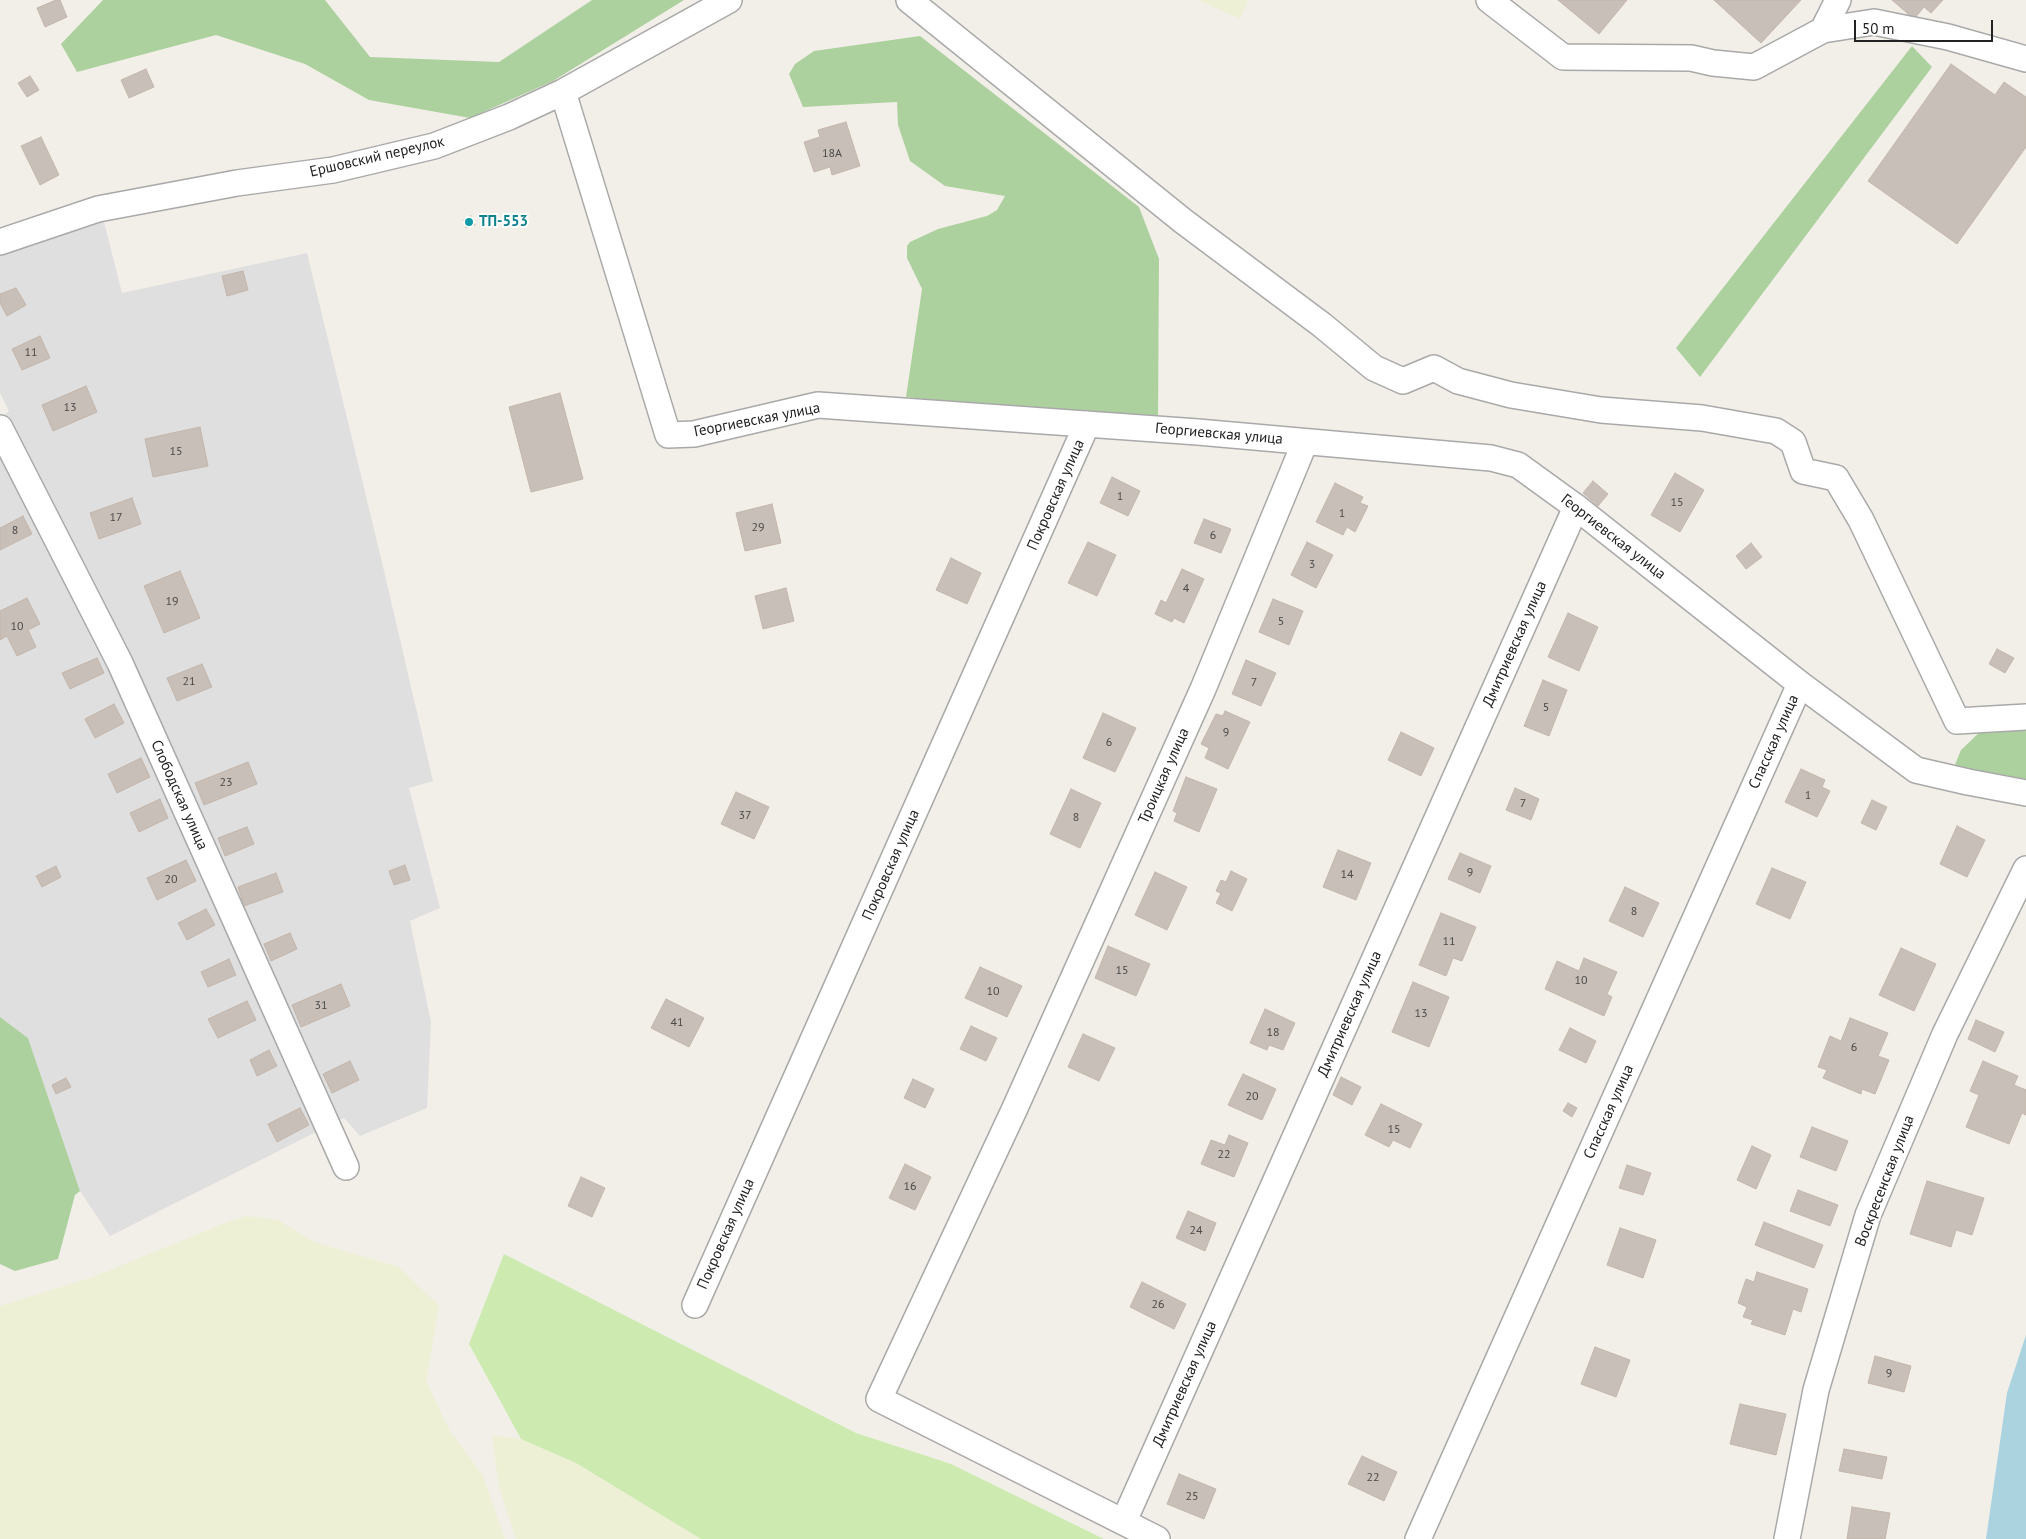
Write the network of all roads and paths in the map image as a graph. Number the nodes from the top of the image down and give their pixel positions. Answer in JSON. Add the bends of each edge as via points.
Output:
{"nodes":[{"id":1,"x":729,"y":0,"type":"edge"},
{"id":2,"x":909,"y":0,"type":"edge"},
{"id":3,"x":1489,"y":0,"type":"edge"},
{"id":4,"x":1838,"y":0,"type":"edge"},
{"id":5,"x":1823,"y":30,"type":"junction"},
{"id":6,"x":2026,"y":59,"type":"edge"},
{"id":7,"x":563,"y":92,"type":"junction"},
{"id":8,"x":0,"y":242,"type":"edge"},
{"id":9,"x":1087,"y":424,"type":"junction"},
{"id":10,"x":0,"y":428,"type":"edge"},
{"id":11,"x":1305,"y":442,"type":"junction"},
{"id":12,"x":1576,"y":507,"type":"junction"},
{"id":13,"x":1800,"y":684,"type":"junction"},
{"id":14,"x":2026,"y":717,"type":"edge"},
{"id":15,"x":2026,"y":792,"type":"edge"},
{"id":16,"x":2026,"y":869,"type":"edge"},
{"id":17,"x":346,"y":1167,"type":"dead end"},
{"id":18,"x":695,"y":1305,"type":"dead end"},
{"id":19,"x":1124,"y":1521,"type":"junction"},
{"id":20,"x":1157,"y":1539,"type":"edge"},
{"id":21,"x":1418,"y":1539,"type":"edge"},
{"id":22,"x":1787,"y":1539,"type":"edge"}],
"edges":[{"from":1,"to":7,"type":"street","name":"Ершовский переулок"},
{"from":2,"to":14,"type":"street","via":[[1183,221],[1374,368],[1403,381],[1434,368],[1458,381],[1511,395],[1601,410],[1702,418],[1776,431],[1793,442],[1803,471],[1836,478],[1861,520],[1957,721]]},
{"from":3,"to":5,"type":"street","via":[[1563,57],[1691,58],[1754,67]]},
{"from":4,"to":5,"type":"street"},
{"from":5,"to":6,"type":"street","via":[[1874,22],[1948,37]]},
{"from":7,"to":8,"type":"street","name":"Ершовский переулок","via":[[434,146],[333,170],[237,183],[98,209]]},
{"from":7,"to":9,"type":"street","name":"Георгиевская улица","via":[[668,435],[694,434],[818,405]]},
{"from":9,"to":11,"type":"street","name":"Георгиевская улица"},
{"from":9,"to":18,"type":"street","name":"Покровская улица"},
{"from":10,"to":17,"type":"street","name":"Слободская улица","via":[[120,663]]},
{"from":11,"to":12,"type":"street","name":"Георгиевская улица","via":[[1491,458],[1518,465]]},
{"from":11,"to":19,"type":"street","name":"Троицкая улица","via":[[1203,689],[880,1399]]},
{"from":12,"to":13,"type":"street","name":"Георгиевская улица"},
{"from":12,"to":19,"type":"street","name":"Дмитриевская улица"},
{"from":13,"to":15,"type":"street","name":"Георгиевская улица","via":[[1916,770]]},
{"from":13,"to":21,"type":"street","name":"Спасская улица"},
{"from":16,"to":22,"type":"street","name":"Воскресенская улица","via":[[1945,1034],[1868,1215],[1816,1390]]},
{"from":19,"to":20,"type":"street"}]}
